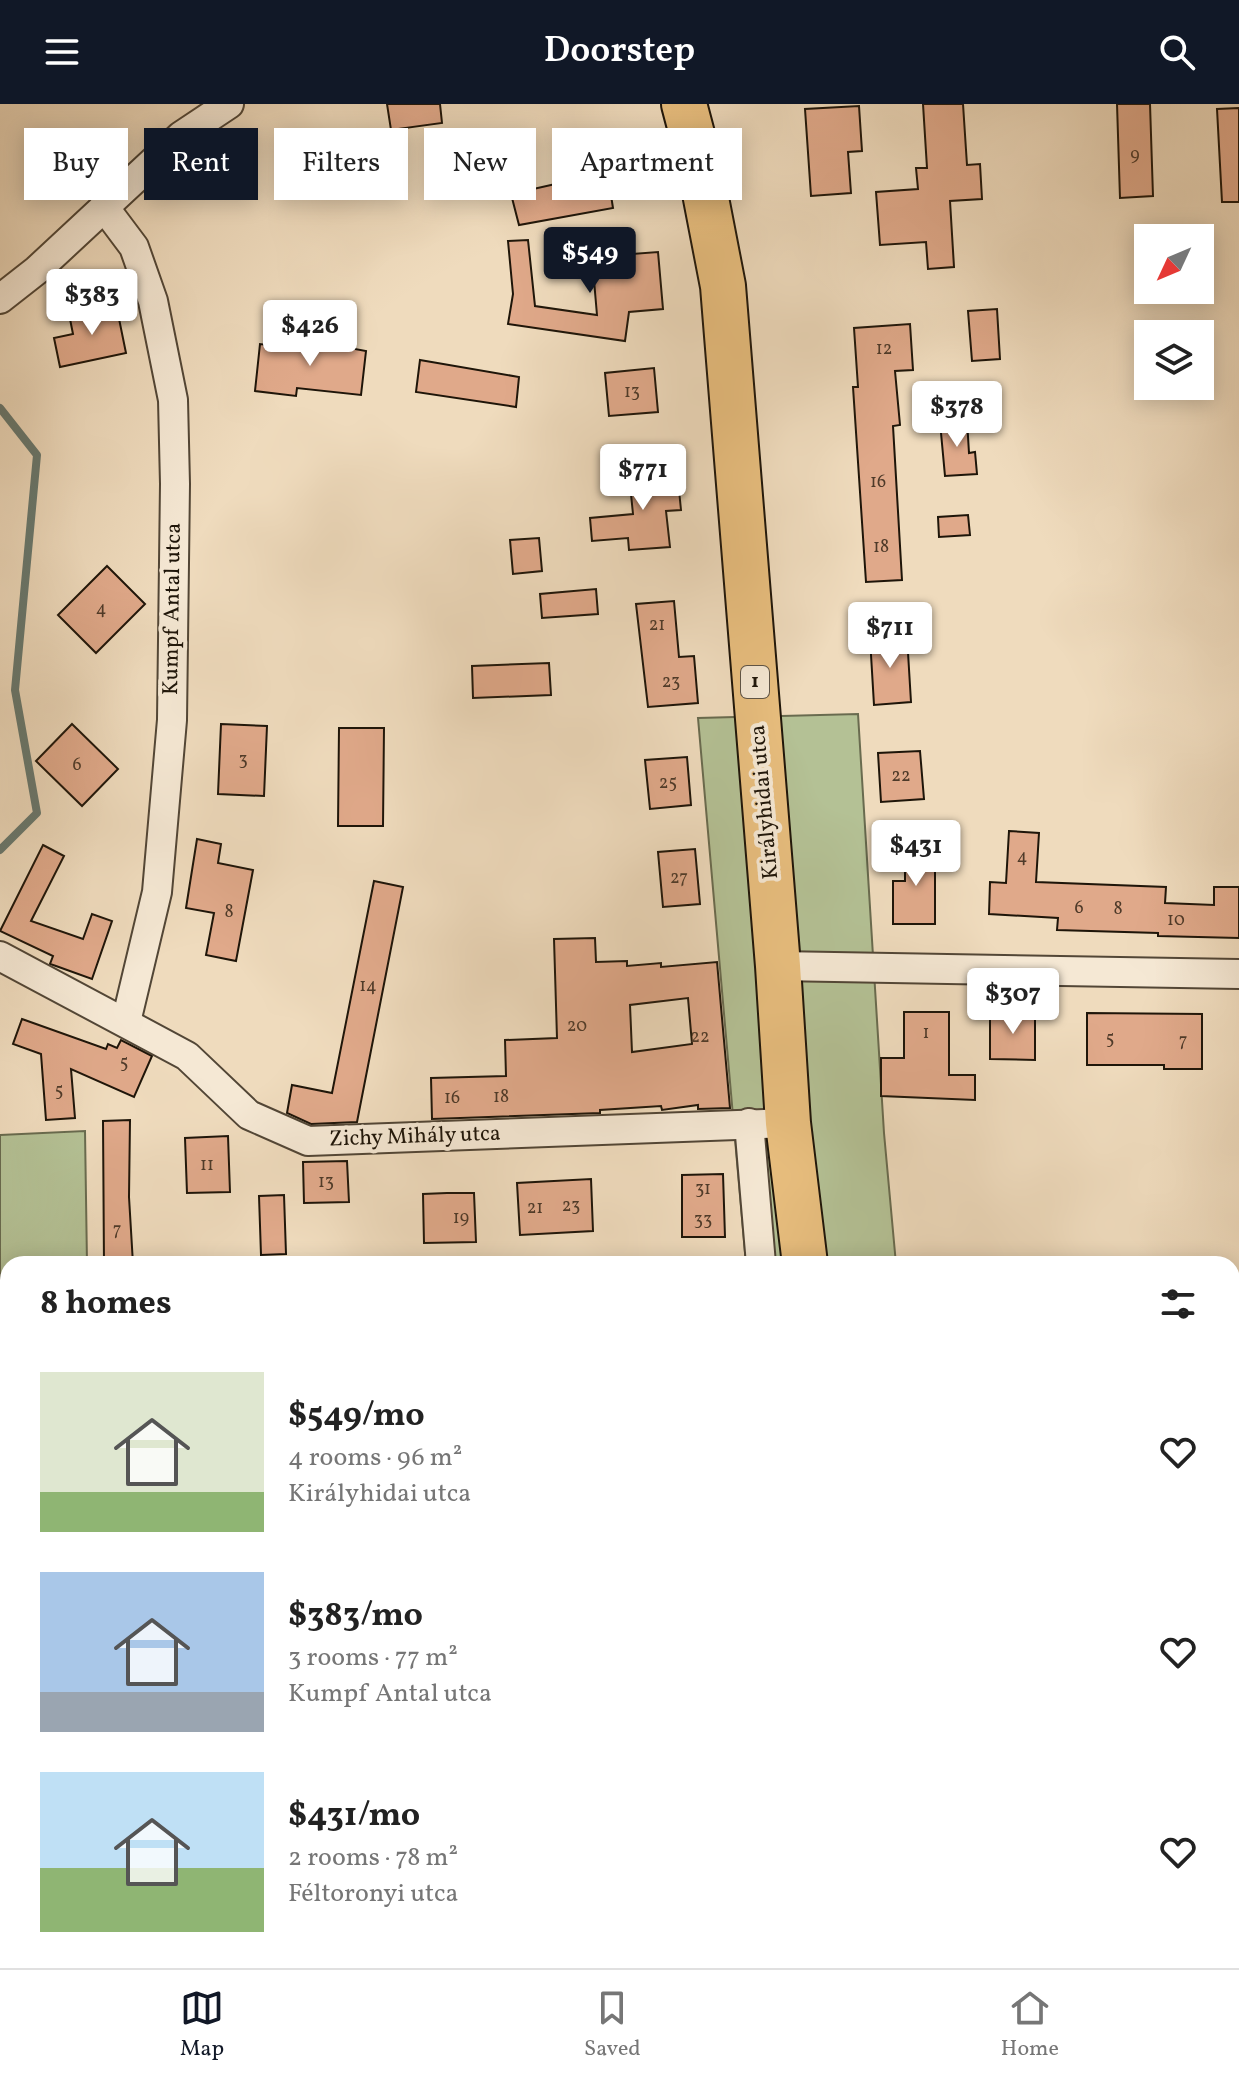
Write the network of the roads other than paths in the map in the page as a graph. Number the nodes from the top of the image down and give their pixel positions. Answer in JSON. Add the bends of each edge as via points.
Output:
{"nodes":[{"id":1,"x":229,"y":104,"type":"edge"},
{"id":2,"x":684,"y":104,"type":"edge"},
{"id":3,"x":104,"y":207,"type":"junction"},
{"id":4,"x":0,"y":299,"type":"edge"},
{"id":5,"x":0,"y":956,"type":"edge"},
{"id":6,"x":778,"y":966,"type":"junction"},
{"id":7,"x":1239,"y":974,"type":"edge"},
{"id":8,"x":126,"y":1022,"type":"junction"},
{"id":9,"x":769,"y":1123,"type":"junction"},
{"id":10,"x":761,"y":1256,"type":"edge"},
{"id":11,"x":803,"y":1256,"type":"edge"}],
"edges":[{"from":1,"to":3,"type":"street","via":[[181,136]]},
{"from":2,"to":6,"type":"main road","name":"Királyhidai utca","number":"1","via":[[723,286]]},
{"from":3,"to":4,"type":"street"},
{"from":3,"to":8,"type":"street","name":"Kumpf Antal utca","via":[[134,247],[153,301],[173,400],[172,720],[157,892]]},
{"from":5,"to":8,"type":"street","name":"Zichy Mihály utca"},
{"from":6,"to":7,"type":"street"},
{"from":6,"to":9,"type":"main road","name":"Királyhidai utca","number":"1"},
{"from":8,"to":9,"type":"street","name":"Zichy Mihály utca","via":[[187,1056],[249,1115],[308,1141]]},
{"from":9,"to":10,"type":"street","name":"Királyhidai utca"},
{"from":9,"to":11,"type":"main road","name":"Királyhidai utca","number":"1"}]}
